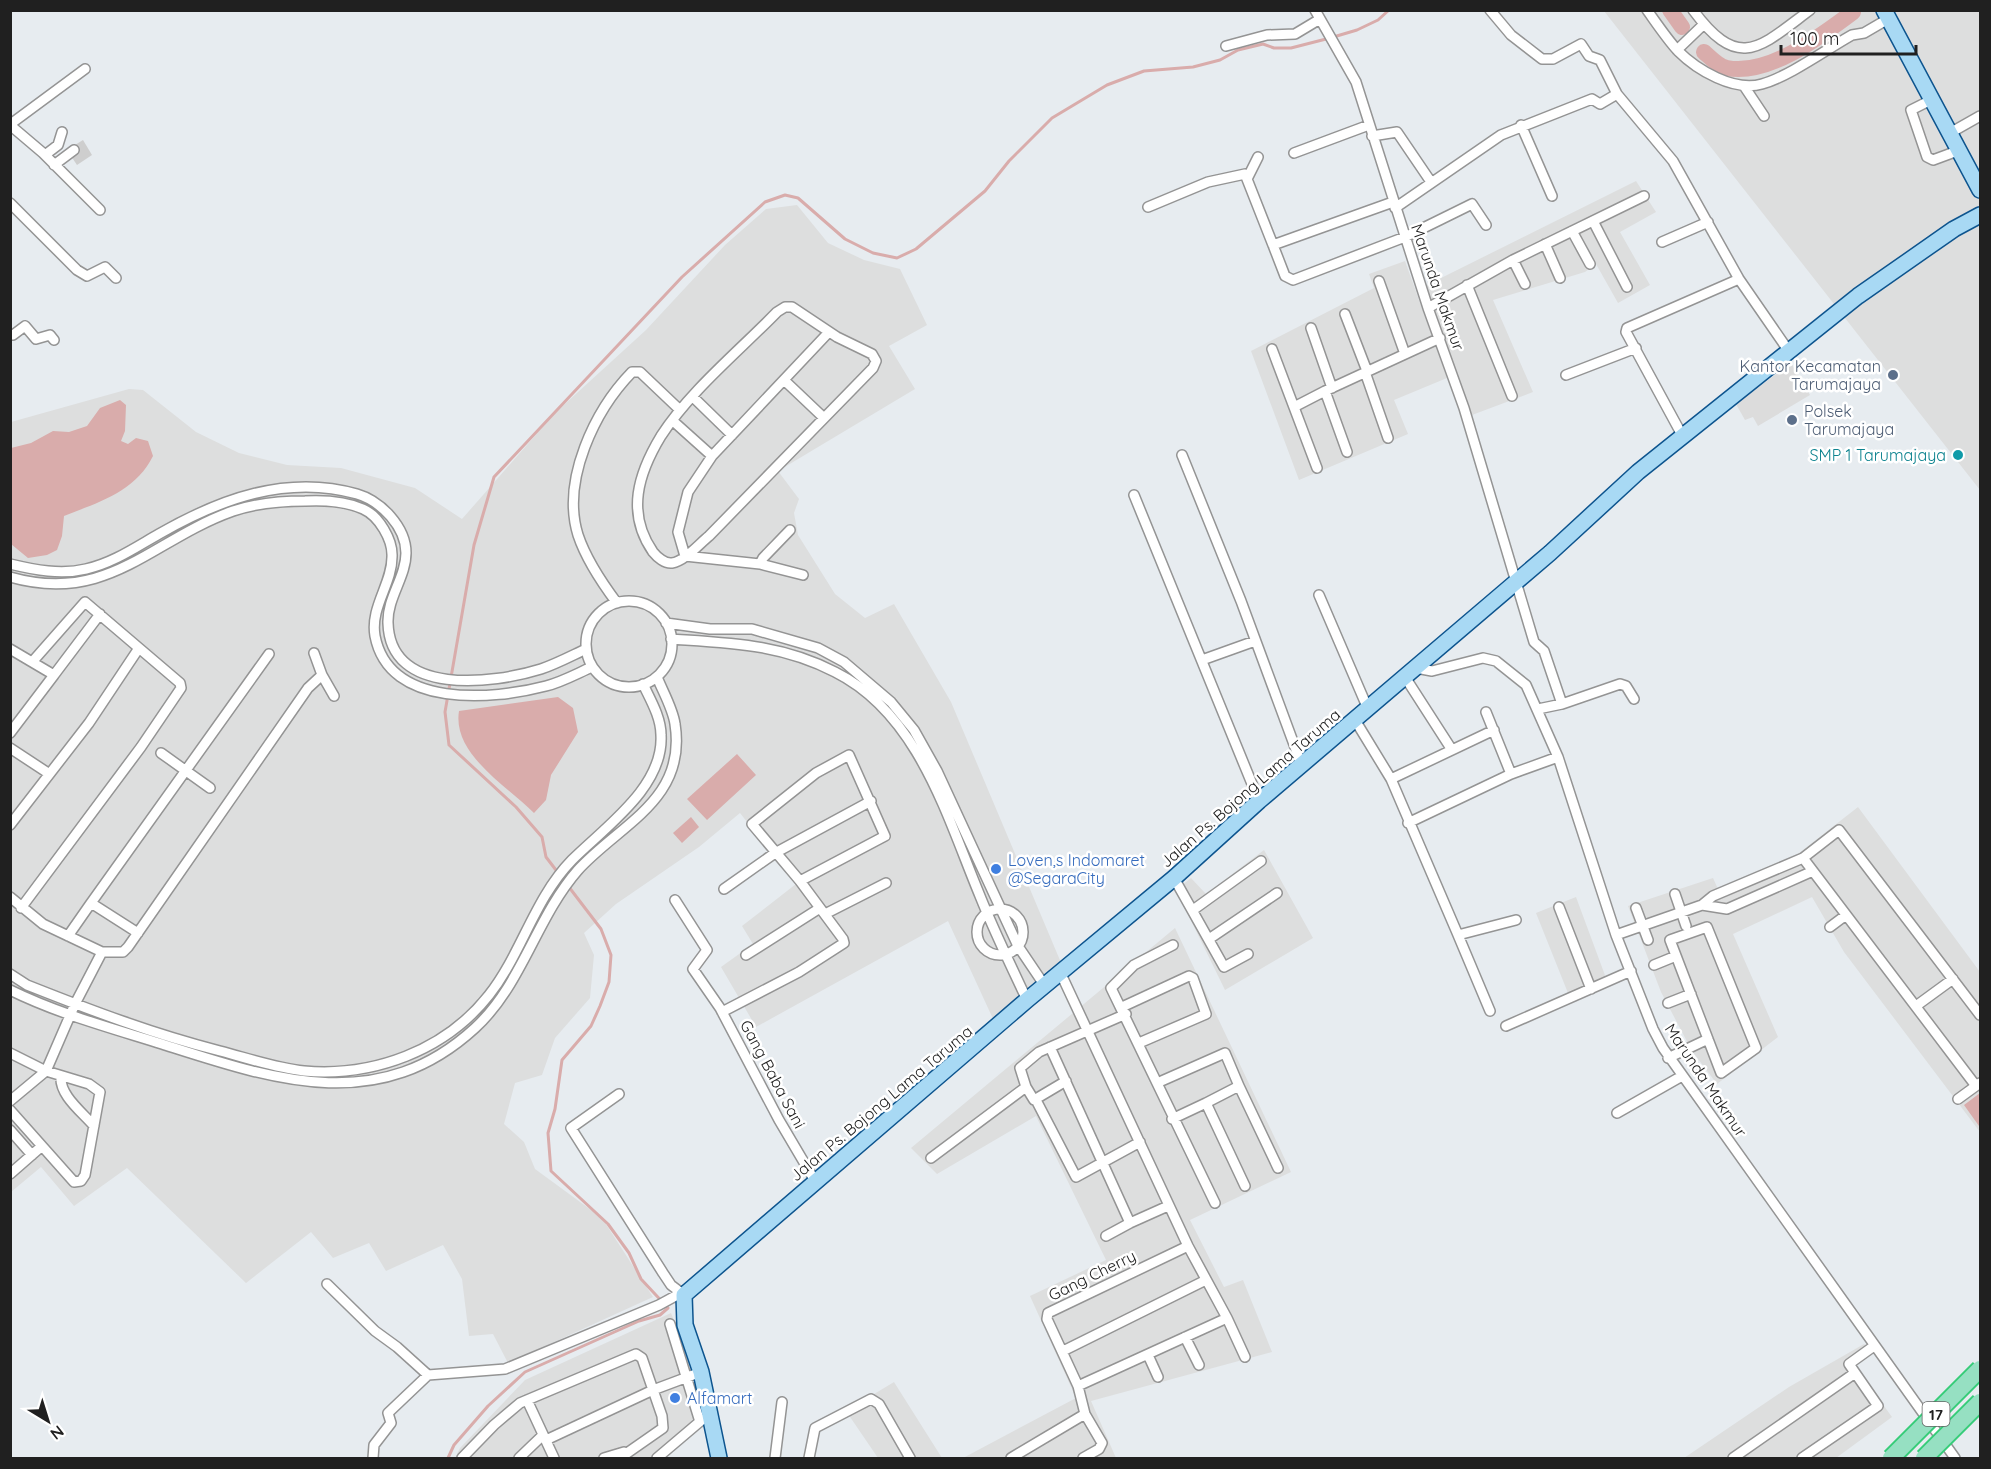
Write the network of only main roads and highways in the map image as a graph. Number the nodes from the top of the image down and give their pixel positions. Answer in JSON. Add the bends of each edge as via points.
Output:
{"nodes":[{"id":1,"x":1888,"y":14,"type":"edge"},
{"id":2,"x":1980,"y":190,"type":"edge"},
{"id":3,"x":1980,"y":215,"type":"edge"},
{"id":4,"x":1980,"y":1369,"type":"edge"},
{"id":5,"x":1980,"y":1402,"type":"edge"},
{"id":6,"x":719,"y":1458,"type":"edge"},
{"id":7,"x":1891,"y":1458,"type":"edge"},
{"id":8,"x":1924,"y":1458,"type":"edge"}],
"edges":[{"from":1,"to":2,"type":"main road"},
{"from":3,"to":6,"type":"main road","name":"Jalan Ps. Bojong Lama Taruma","via":[[1905,261],[1682,435],[1174,878],[682,1294],[694,1375]]},
{"from":4,"to":7,"type":"highway","number":"17","bridge":true},
{"from":5,"to":8,"type":"highway","number":"17","bridge":true}]}
